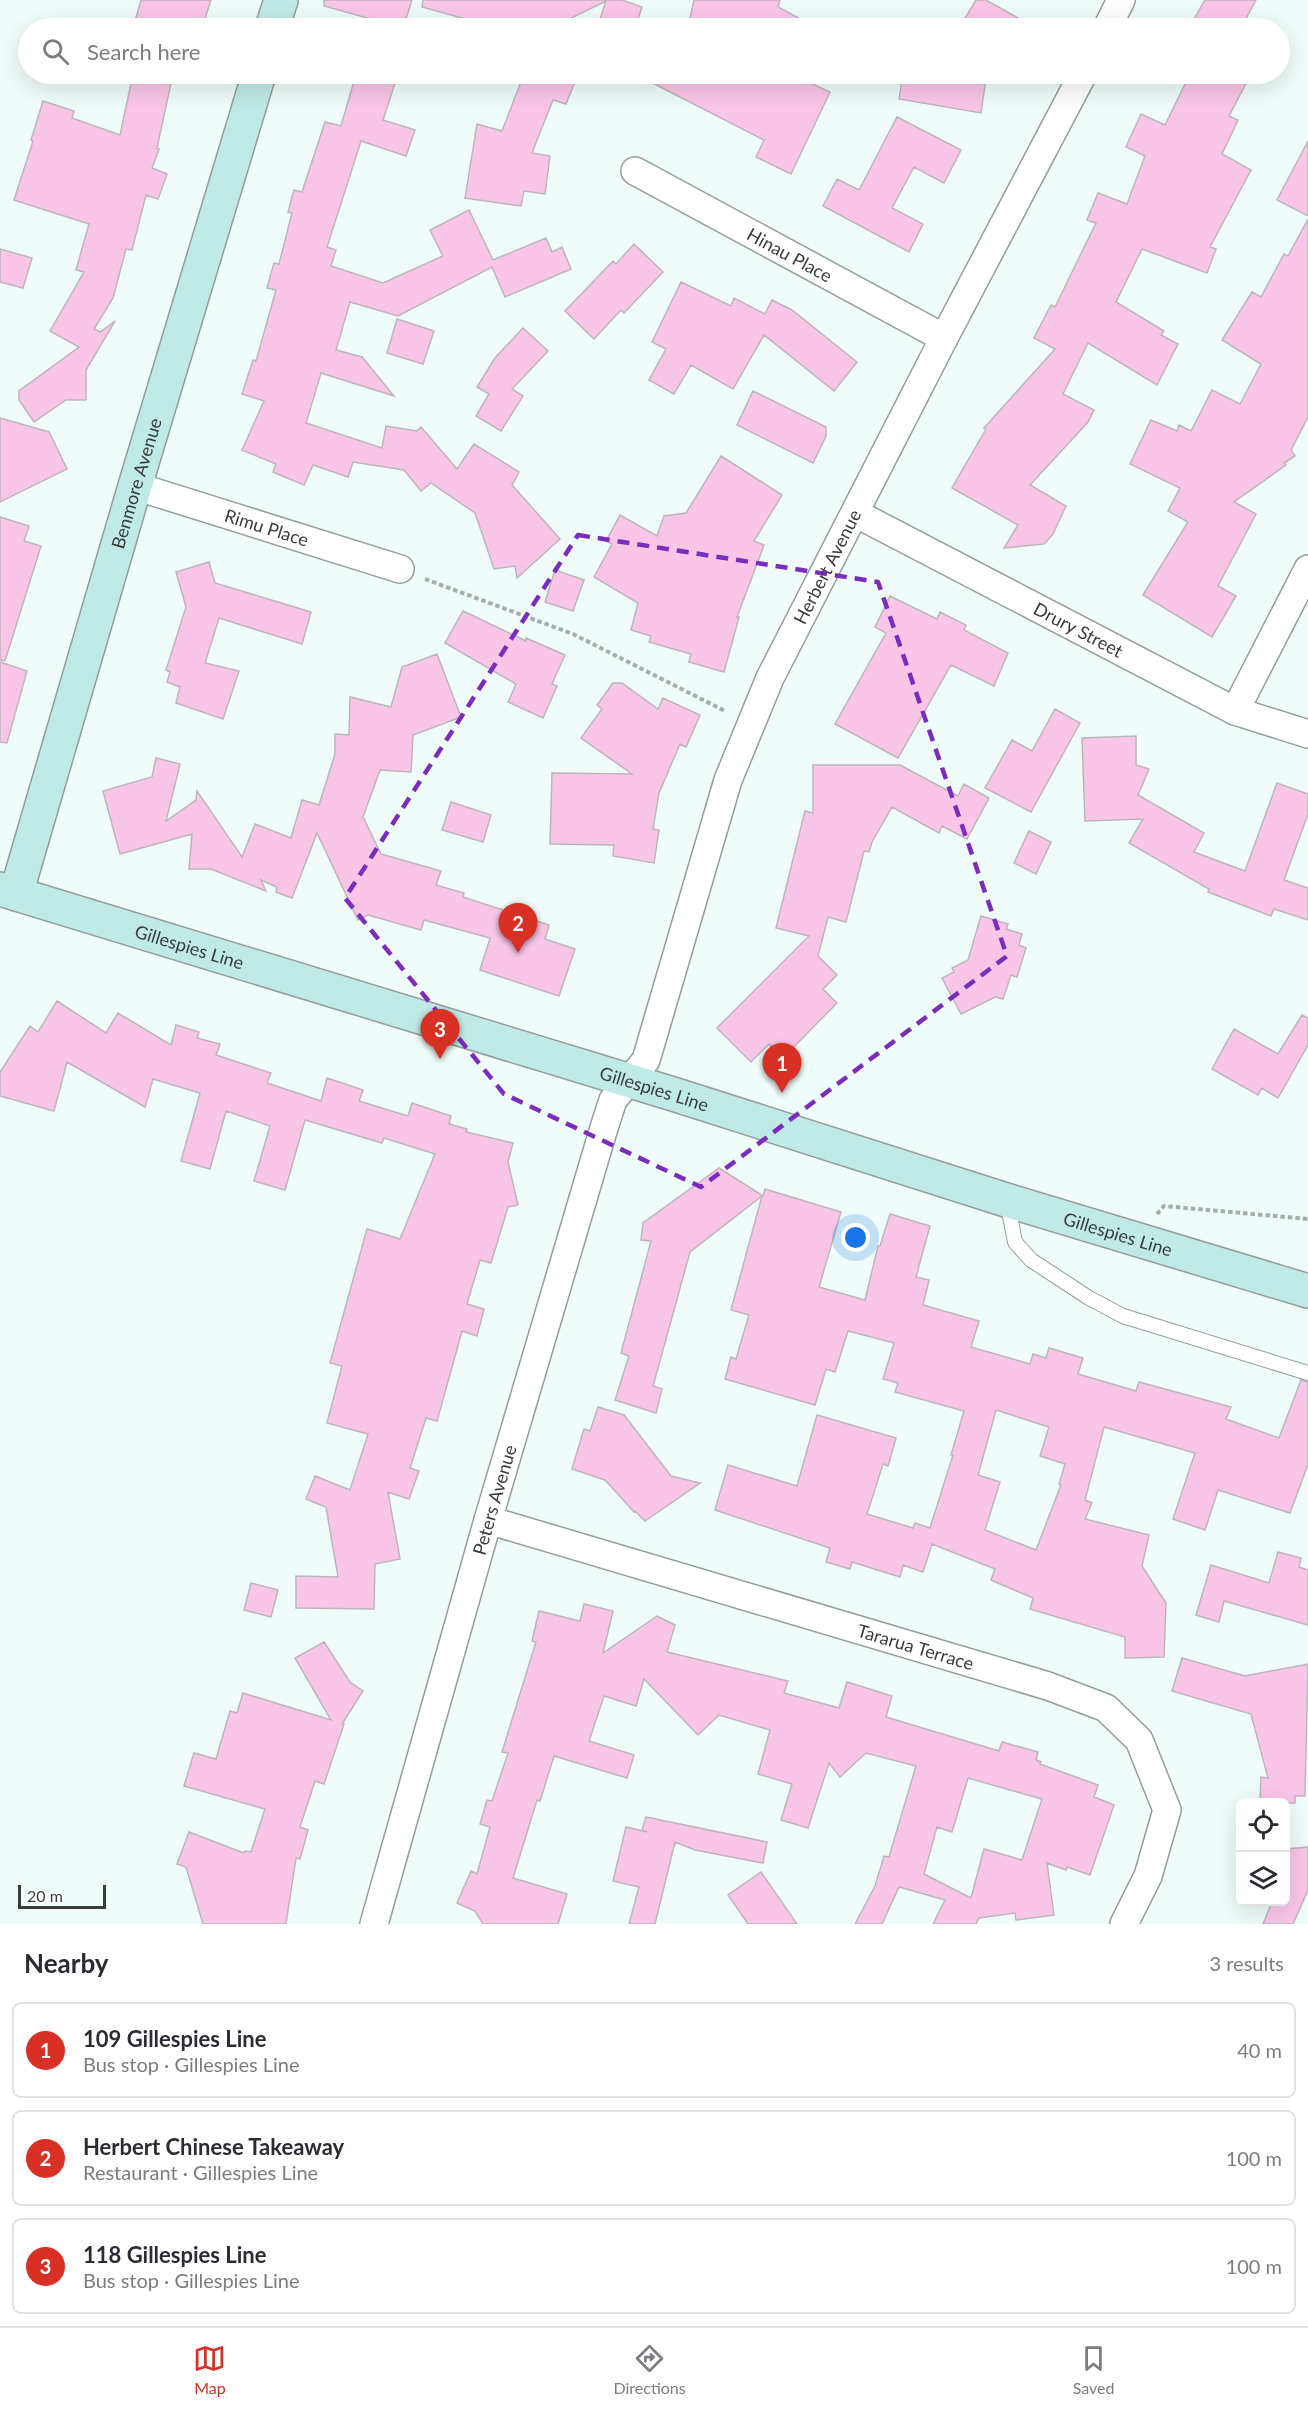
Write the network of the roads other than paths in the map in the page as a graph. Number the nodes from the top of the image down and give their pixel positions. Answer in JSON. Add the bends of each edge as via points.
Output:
{"nodes":[{"id":1,"x":281,"y":0,"type":"edge"},
{"id":2,"x":1121,"y":0,"type":"edge"},
{"id":3,"x":275,"y":18,"type":"edge"},
{"id":4,"x":1112,"y":18,"type":"edge"},
{"id":5,"x":256,"y":84,"type":"edge"},
{"id":6,"x":1078,"y":84,"type":"edge"},
{"id":7,"x":635,"y":171,"type":"dead end"},
{"id":8,"x":944,"y":338,"type":"junction"},
{"id":9,"x":135,"y":486,"type":"junction"},
{"id":10,"x":855,"y":513,"type":"junction"},
{"id":11,"x":400,"y":569,"type":"road end"},
{"id":12,"x":1308,"y":569,"type":"edge"},
{"id":13,"x":1235,"y":711,"type":"junction"},
{"id":14,"x":1308,"y":734,"type":"edge"},
{"id":15,"x":8,"y":892,"type":"edge"},
{"id":16,"x":628,"y":1080,"type":"junction"},
{"id":17,"x":1006,"y":1200,"type":"junction"},
{"id":18,"x":1308,"y":1291,"type":"edge"},
{"id":19,"x":1308,"y":1373,"type":"edge"},
{"id":20,"x":488,"y":1520,"type":"junction"},
{"id":21,"x":374,"y":1924,"type":"edge"},
{"id":22,"x":1124,"y":1924,"type":"edge"}],
"edges":[{"from":1,"to":3,"type":"street"},
{"from":2,"to":4,"type":"street"},
{"from":5,"to":9,"type":"street","name":"Benmore Avenue"},
{"from":6,"to":8,"type":"street","name":"Herbert Avenue"},
{"from":7,"to":8,"type":"street","name":"Hinau Place"},
{"from":8,"to":10,"type":"street","name":"Herbert Avenue"},
{"from":9,"to":11,"type":"street","name":"Rimu Place"},
{"from":9,"to":15,"type":"street","name":"Benmore Avenue"},
{"from":10,"to":13,"type":"street","name":"Drury Street"},
{"from":10,"to":16,"type":"street","name":"Herbert Avenue","via":[[770,678],[728,780],[646,1060]]},
{"from":12,"to":13,"type":"street"},
{"from":13,"to":14,"type":"street","name":"Drury Street"},
{"from":15,"to":16,"type":"street","name":"Gillespies Line"},
{"from":16,"to":17,"type":"street","name":"Gillespies Line"},
{"from":16,"to":20,"type":"street","name":"Peters Avenue","via":[[613,1100]]},
{"from":17,"to":18,"type":"street","name":"Gillespies Line"},
{"from":17,"to":19,"type":"lane","via":[[1015,1242],[1031,1260],[1089,1298],[1123,1316]]},
{"from":20,"to":21,"type":"street","name":"Peters Avenue"},
{"from":20,"to":22,"type":"street","name":"Tararua Terrace","via":[[1037,1683],[1106,1708],[1139,1740],[1167,1810],[1148,1876]]}]}
